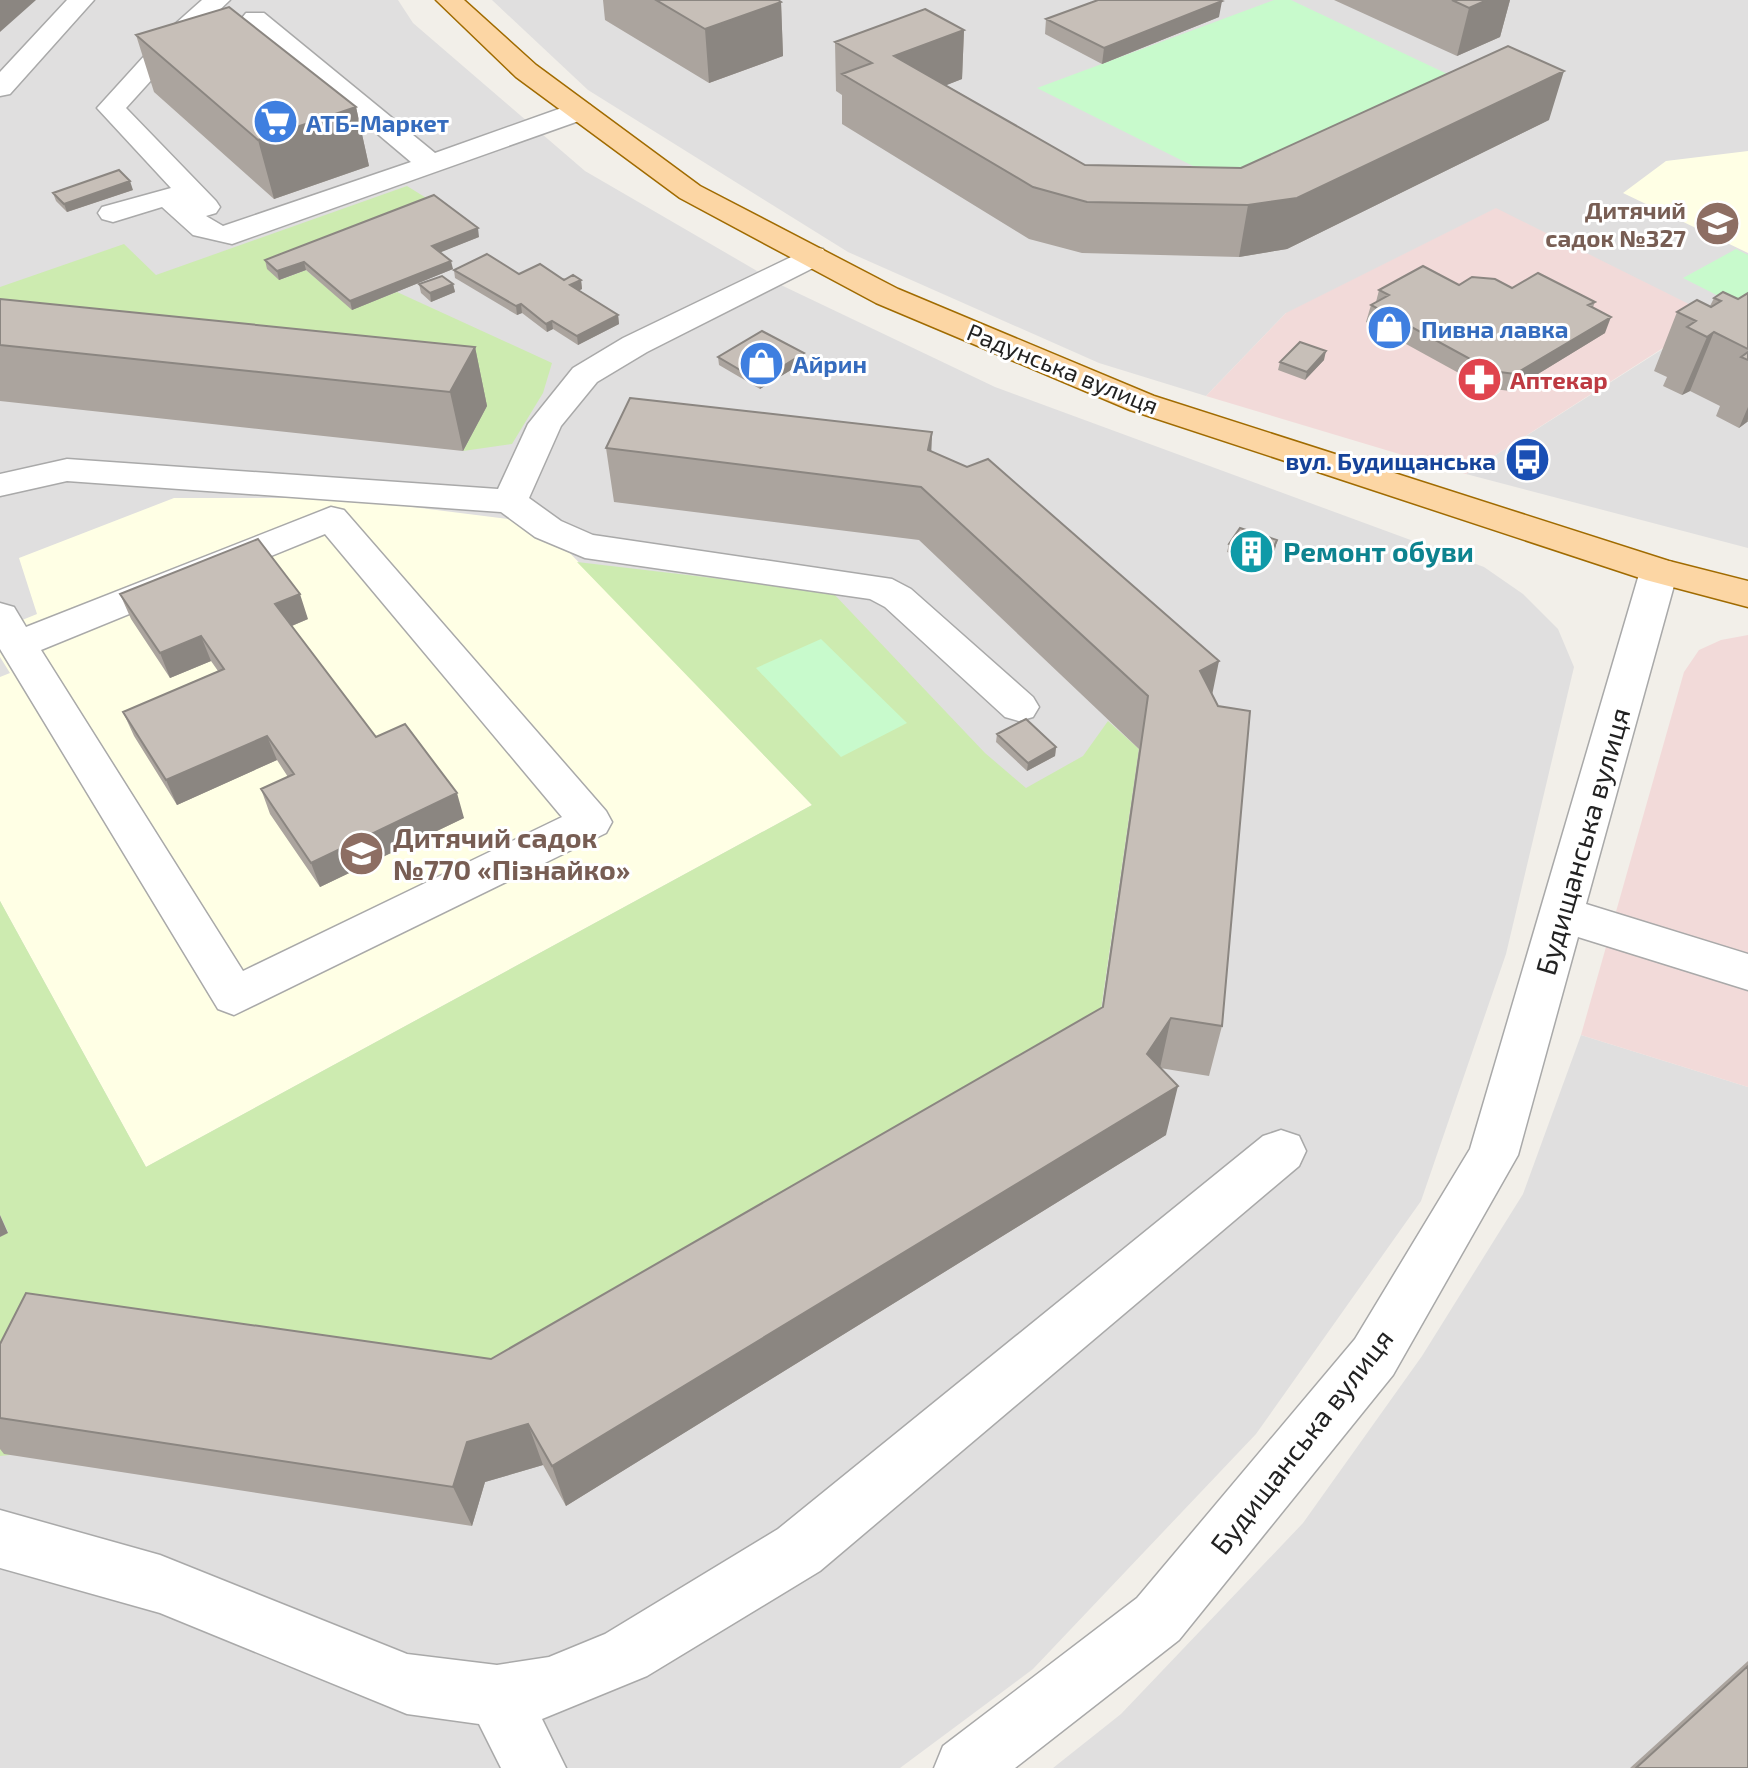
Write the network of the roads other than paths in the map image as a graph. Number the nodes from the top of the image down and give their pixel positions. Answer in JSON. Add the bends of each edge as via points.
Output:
{"nodes":[{"id":1,"x":81,"y":0,"type":"edge"},
{"id":2,"x":217,"y":0,"type":"edge"},
{"id":3,"x":449,"y":0,"type":"edge"},
{"id":4,"x":255,"y":18,"type":"dead end"},
{"id":5,"x":0,"y":88,"type":"edge"},
{"id":6,"x":580,"y":111,"type":"junction"},
{"id":7,"x":431,"y":164,"type":"junction"},
{"id":8,"x":113,"y":213,"type":"dead end"},
{"id":9,"x":232,"y":235,"type":"junction"},
{"id":10,"x":812,"y":256,"type":"junction"},
{"id":11,"x":0,"y":485,"type":"edge"},
{"id":12,"x":510,"y":501,"type":"junction"},
{"id":13,"x":1659,"y":571,"type":"junction"},
{"id":14,"x":1748,"y":594,"type":"edge"},
{"id":15,"x":9,"y":630,"type":"edge"},
{"id":16,"x":1019,"y":707,"type":"dead end"},
{"id":17,"x":1561,"y":914,"type":"junction"},
{"id":18,"x":1748,"y":972,"type":"edge"},
{"id":19,"x":1281,"y":1151,"type":"dead end"},
{"id":20,"x":0,"y":1539,"type":"edge"},
{"id":21,"x":497,"y":1696,"type":"junction"},
{"id":22,"x":535,"y":1768,"type":"edge"},
{"id":23,"x":965,"y":1768,"type":"edge"}],
"edges":[{"from":1,"to":5,"type":"street"},
{"from":2,"to":9,"type":"street","via":[[111,108]]},
{"from":3,"to":6,"type":"main road","name":"Радунська вулиця","via":[[526,71]]},
{"from":4,"to":7,"type":"street"},
{"from":6,"to":7,"type":"street"},
{"from":6,"to":10,"type":"main road","name":"Радунська вулиця","via":[[690,192]]},
{"from":7,"to":9,"type":"street"},
{"from":8,"to":9,"type":"street","via":[[167,196],[205,230]]},
{"from":10,"to":12,"type":"street","via":[[585,375],[545,424]]},
{"from":10,"to":13,"type":"main road","name":"Радунська вулиця","via":[[887,296],[1142,403]]},
{"from":11,"to":12,"type":"street","via":[[67,470]]},
{"from":12,"to":16,"type":"street","via":[[548,529],[585,546],[879,588],[898,598]]},
{"from":13,"to":14,"type":"main road","name":"Радунська вулиця"},
{"from":13,"to":17,"type":"street","name":"Будищанська вулиця"},
{"from":15,"to":15,"type":"street","via":[[234,996],[591,822],[331,518]]},
{"from":17,"to":18,"type":"street"},
{"from":17,"to":23,"type":"street","name":"Будищанська вулиця","via":[[1493,1155],[1374,1357],[1158,1619]]},
{"from":19,"to":21,"type":"street","via":[[799,1550],[626,1655],[549,1687]]},
{"from":20,"to":21,"type":"street","via":[[160,1584],[407,1684]]},
{"from":21,"to":22,"type":"street"}]}
